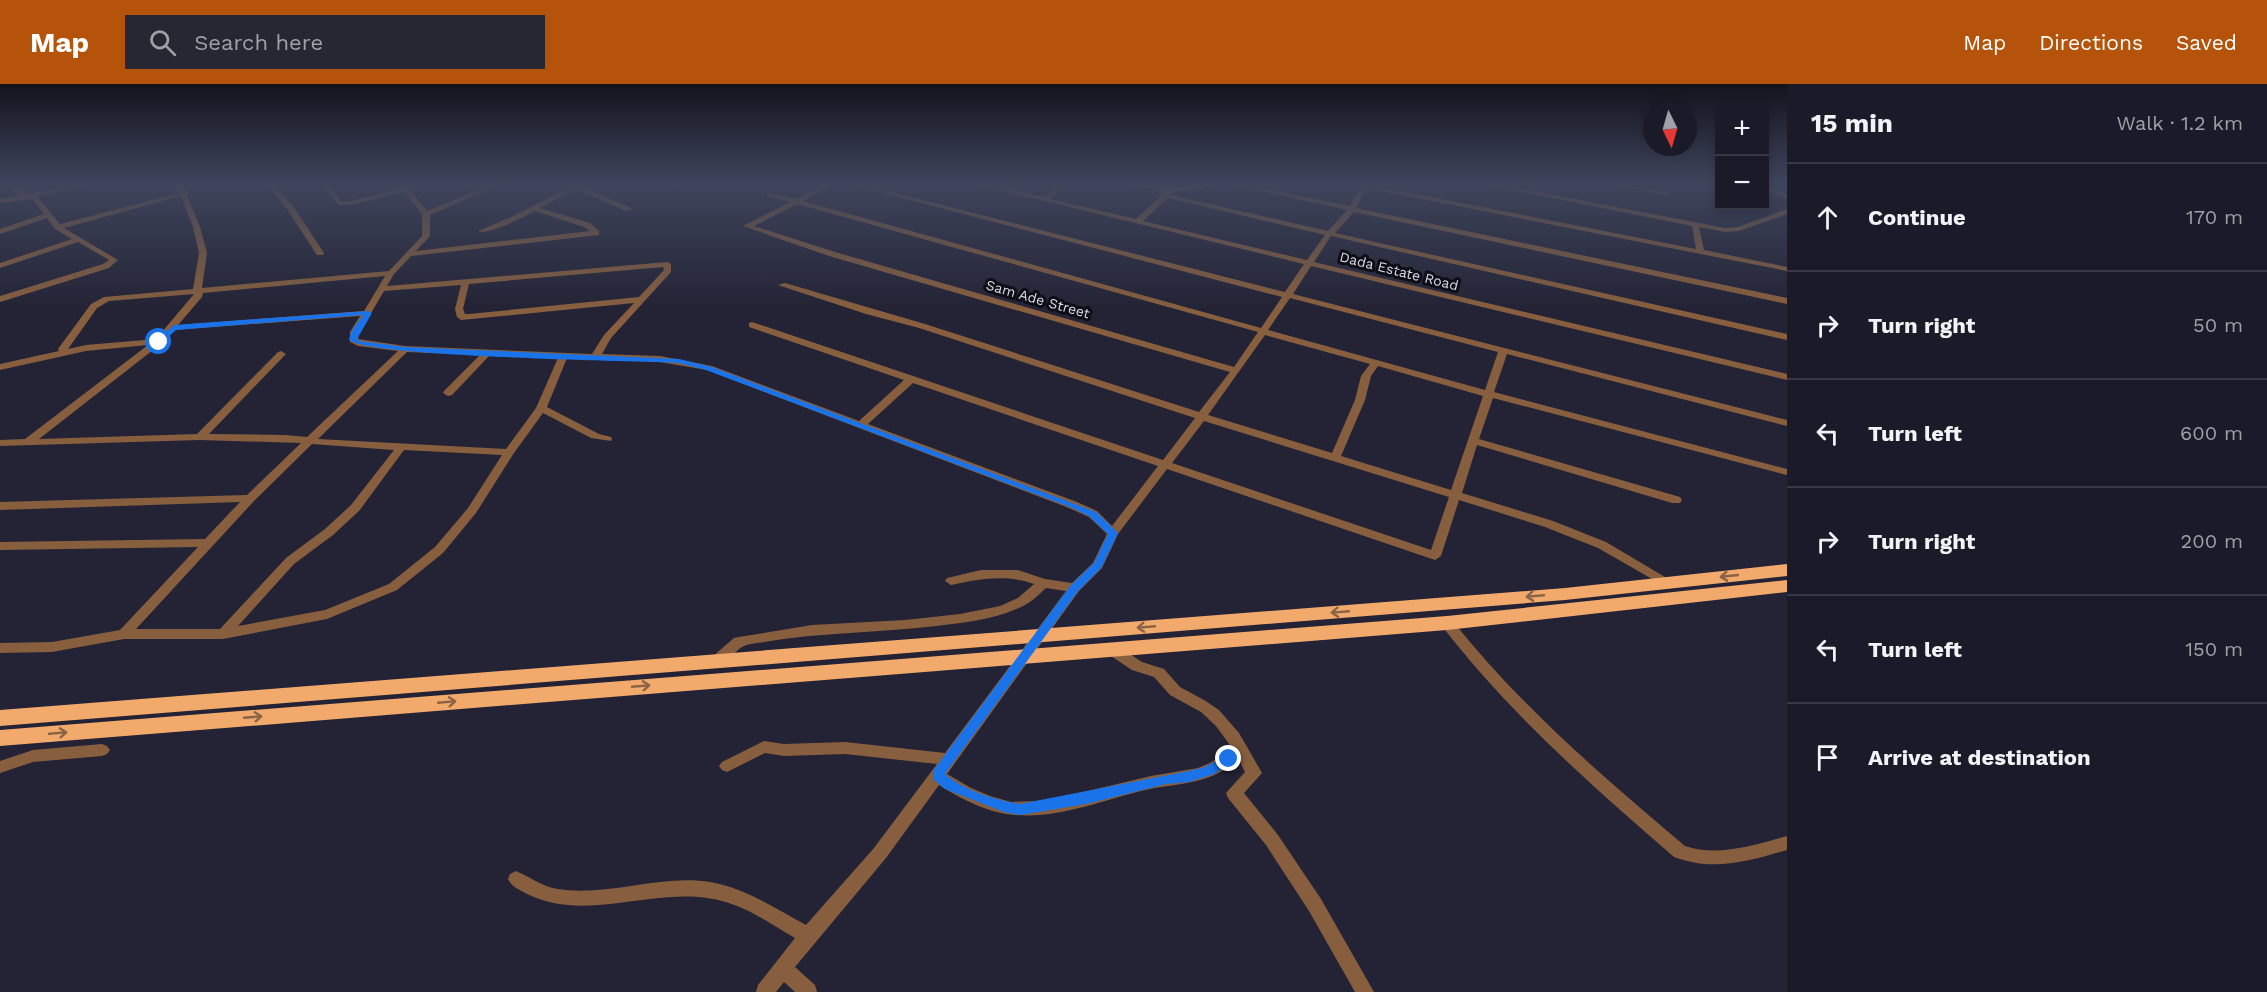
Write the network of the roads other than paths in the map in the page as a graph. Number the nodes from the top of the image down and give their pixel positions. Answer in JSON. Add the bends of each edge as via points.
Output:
{"nodes":[{"id":1,"x":21,"y":224,"type":"edge"},
{"id":2,"x":56,"y":224,"type":"edge"},
{"id":3,"x":68,"y":224,"type":"edge"},
{"id":4,"x":195,"y":224,"type":"edge"},
{"id":5,"x":301,"y":224,"type":"edge"},
{"id":6,"x":426,"y":224,"type":"edge"},
{"id":7,"x":498,"y":224,"type":"edge"},
{"id":8,"x":585,"y":224,"type":"edge"},
{"id":9,"x":750,"y":224,"type":"edge"},
{"id":10,"x":876,"y":224,"type":"edge"},
{"id":11,"x":1009,"y":224,"type":"edge"},
{"id":12,"x":1148,"y":224,"type":"edge"},
{"id":13,"x":1293,"y":224,"type":"edge"},
{"id":14,"x":1338,"y":224,"type":"edge"},
{"id":15,"x":1425,"y":224,"type":"edge"},
{"id":16,"x":1565,"y":224,"type":"edge"},
{"id":17,"x":1695,"y":224,"type":"edge"},
{"id":18,"x":1697,"y":224,"type":"edge"},
{"id":19,"x":1750,"y":224,"type":"edge"},
{"id":20,"x":58,"y":227,"type":"junction"},
{"id":21,"x":482,"y":231,"type":"dead end"},
{"id":22,"x":0,"y":232,"type":"edge"},
{"id":23,"x":1329,"y":234,"type":"junction"},
{"id":24,"x":79,"y":239,"type":"junction"},
{"id":25,"x":1700,"y":250,"type":"junction"},
{"id":26,"x":320,"y":253,"type":"dead end"},
{"id":27,"x":412,"y":254,"type":"junction"},
{"id":28,"x":1309,"y":263,"type":"junction"},
{"id":29,"x":0,"y":266,"type":"edge"},
{"id":30,"x":1787,"y":268,"type":"edge"},
{"id":31,"x":391,"y":273,"type":"junction"},
{"id":32,"x":466,"y":281,"type":"junction"},
{"id":33,"x":782,"y":285,"type":"dead end"},
{"id":34,"x":196,"y":289,"type":"junction"},
{"id":35,"x":382,"y":289,"type":"junction"},
{"id":36,"x":1289,"y":296,"type":"junction"},
{"id":37,"x":0,"y":299,"type":"edge"},
{"id":38,"x":643,"y":299,"type":"junction"},
{"id":39,"x":1787,"y":301,"type":"edge"},
{"id":40,"x":368,"y":313,"type":"junction"},
{"id":41,"x":752,"y":325,"type":"dead end"},
{"id":42,"x":174,"y":328,"type":"junction"},
{"id":43,"x":1263,"y":331,"type":"junction"},
{"id":44,"x":1787,"y":337,"type":"edge"},
{"id":45,"x":159,"y":342,"type":"junction"},
{"id":46,"x":405,"y":349,"type":"junction"},
{"id":47,"x":1503,"y":352,"type":"junction"},
{"id":48,"x":64,"y":353,"type":"junction"},
{"id":49,"x":487,"y":353,"type":"junction"},
{"id":50,"x":281,"y":354,"type":"dead end"},
{"id":51,"x":563,"y":356,"type":"junction"},
{"id":52,"x":595,"y":357,"type":"junction"},
{"id":53,"x":1375,"y":363,"type":"junction"},
{"id":54,"x":0,"y":367,"type":"edge"},
{"id":55,"x":1236,"y":371,"type":"junction"},
{"id":56,"x":1787,"y":377,"type":"edge"},
{"id":57,"x":911,"y":379,"type":"junction"},
{"id":58,"x":448,"y":393,"type":"dead end"},
{"id":59,"x":1490,"y":394,"type":"junction"},
{"id":60,"x":541,"y":408,"type":"junction"},
{"id":61,"x":1203,"y":417,"type":"junction"},
{"id":62,"x":1787,"y":423,"type":"edge"},
{"id":63,"x":861,"y":425,"type":"junction"},
{"id":64,"x":200,"y":437,"type":"junction"},
{"id":65,"x":607,"y":439,"type":"dead end"},
{"id":66,"x":308,"y":441,"type":"junction"},
{"id":67,"x":1474,"y":441,"type":"junction"},
{"id":68,"x":0,"y":443,"type":"edge"},
{"id":69,"x":27,"y":443,"type":"junction"},
{"id":70,"x":402,"y":446,"type":"junction"},
{"id":71,"x":509,"y":452,"type":"junction"},
{"id":72,"x":1335,"y":458,"type":"junction"},
{"id":73,"x":1165,"y":466,"type":"junction"},
{"id":74,"x":1787,"y":472,"type":"edge"},
{"id":75,"x":1456,"y":496,"type":"junction"},
{"id":76,"x":250,"y":498,"type":"junction"},
{"id":77,"x":1676,"y":500,"type":"dead end"},
{"id":78,"x":0,"y":506,"type":"edge"},
{"id":79,"x":1113,"y":533,"type":"junction"},
{"id":80,"x":206,"y":543,"type":"junction"},
{"id":81,"x":0,"y":546,"type":"edge"},
{"id":82,"x":1787,"y":570,"type":"edge"},
{"id":83,"x":951,"y":581,"type":"dead end"},
{"id":84,"x":1043,"y":583,"type":"junction"},
{"id":85,"x":1666,"y":583,"type":"junction"},
{"id":86,"x":1787,"y":586,"type":"edge"},
{"id":87,"x":1075,"y":588,"type":"junction"},
{"id":88,"x":1447,"y":623,"type":"junction"},
{"id":89,"x":124,"y":634,"type":"junction"},
{"id":90,"x":223,"y":634,"type":"junction"},
{"id":91,"x":1040,"y":635,"type":"junction"},
{"id":92,"x":0,"y":648,"type":"edge"},
{"id":93,"x":1110,"y":648,"type":"junction"},
{"id":94,"x":1026,"y":655,"type":"junction"},
{"id":95,"x":717,"y":661,"type":"junction"},
{"id":96,"x":0,"y":718,"type":"edge"},
{"id":97,"x":0,"y":738,"type":"edge"},
{"id":98,"x":102,"y":750,"type":"dead end"},
{"id":99,"x":1242,"y":750,"type":"junction"},
{"id":100,"x":947,"y":759,"type":"junction"},
{"id":101,"x":727,"y":766,"type":"dead end"},
{"id":102,"x":0,"y":767,"type":"edge"},
{"id":103,"x":937,"y":775,"type":"junction"},
{"id":104,"x":1787,"y":843,"type":"edge"},
{"id":105,"x":516,"y":879,"type":"dead end"},
{"id":106,"x":808,"y":936,"type":"junction"},
{"id":107,"x":783,"y":968,"type":"junction"},
{"id":108,"x":765,"y":992,"type":"edge"},
{"id":109,"x":808,"y":992,"type":"edge"},
{"id":110,"x":1365,"y":992,"type":"edge"}],
"edges":[{"from":1,"to":22,"type":"street"},
{"from":2,"to":20,"type":"street"},
{"from":3,"to":20,"type":"street"},
{"from":4,"to":34,"type":"street","via":[[203,252]]},
{"from":5,"to":26,"type":"street"},
{"from":6,"to":27,"type":"street","via":[[426,236]]},
{"from":7,"to":21,"type":"street"},
{"from":8,"to":27,"type":"street","via":[[596,233]]},
{"from":9,"to":55,"type":"street","name":"Sam Ade Street","via":[[747,226],[832,254]]},
{"from":10,"to":43,"type":"street"},
{"from":11,"to":36,"type":"street"},
{"from":12,"to":28,"type":"street","name":"Dada Estate Road"},
{"from":13,"to":23,"type":"street"},
{"from":14,"to":23,"type":"street"},
{"from":15,"to":39,"type":"street"},
{"from":16,"to":25,"type":"street"},
{"from":17,"to":25,"type":"street"},
{"from":18,"to":19,"type":"street","via":[[1734,230]]},
{"from":20,"to":24,"type":"street"},
{"from":23,"to":28,"type":"street"},
{"from":23,"to":44,"type":"street"},
{"from":24,"to":29,"type":"street"},
{"from":24,"to":37,"type":"street","via":[[113,262]]},
{"from":25,"to":30,"type":"street"},
{"from":27,"to":31,"type":"street"},
{"from":28,"to":36,"type":"street"},
{"from":28,"to":56,"type":"street","name":"Dada Estate Road"},
{"from":31,"to":34,"type":"street"},
{"from":31,"to":35,"type":"street"},
{"from":32,"to":35,"type":"street"},
{"from":32,"to":38,"type":"street","via":[[459,309],[461,317]]},
{"from":32,"to":38,"type":"street","via":[[667,264],[668,270]]},
{"from":33,"to":61,"type":"street"},
{"from":34,"to":42,"type":"street","via":[[199,295]]},
{"from":34,"to":48,"type":"street","via":[[98,302],[69,338]]},
{"from":35,"to":40,"type":"street"},
{"from":36,"to":43,"type":"street"},
{"from":36,"to":47,"type":"street"},
{"from":38,"to":52,"type":"street","via":[[607,337]]},
{"from":40,"to":42,"type":"street"},
{"from":40,"to":46,"type":"street","via":[[353,340]]},
{"from":41,"to":57,"type":"street"},
{"from":42,"to":45,"type":"street"},
{"from":43,"to":53,"type":"street"},
{"from":43,"to":55,"type":"street"},
{"from":45,"to":48,"type":"street"},
{"from":45,"to":69,"type":"street"},
{"from":46,"to":49,"type":"street"},
{"from":46,"to":66,"type":"street"},
{"from":47,"to":59,"type":"street"},
{"from":47,"to":62,"type":"street"},
{"from":48,"to":54,"type":"street"},
{"from":49,"to":51,"type":"street"},
{"from":49,"to":58,"type":"street"},
{"from":50,"to":64,"type":"street"},
{"from":51,"to":52,"type":"street"},
{"from":51,"to":60,"type":"street"},
{"from":52,"to":63,"type":"street","via":[[660,359],[709,368]]},
{"from":53,"to":59,"type":"street"},
{"from":53,"to":72,"type":"street","via":[[1366,376]]},
{"from":55,"to":61,"type":"street"},
{"from":57,"to":63,"type":"street"},
{"from":57,"to":73,"type":"street"},
{"from":59,"to":67,"type":"street"},
{"from":59,"to":74,"type":"street"},
{"from":60,"to":65,"type":"street"},
{"from":60,"to":71,"type":"street"},
{"from":61,"to":72,"type":"street"},
{"from":61,"to":73,"type":"street"},
{"from":63,"to":79,"type":"street","via":[[1073,505],[1093,514]]},
{"from":64,"to":66,"type":"street"},
{"from":64,"to":69,"type":"street"},
{"from":66,"to":70,"type":"street"},
{"from":66,"to":76,"type":"street"},
{"from":67,"to":75,"type":"street"},
{"from":67,"to":77,"type":"street"},
{"from":68,"to":69,"type":"street"},
{"from":70,"to":71,"type":"street"},
{"from":70,"to":90,"type":"street","via":[[355,508],[290,561]]},
{"from":71,"to":90,"type":"street","via":[[472,510],[439,550],[393,586],[327,614]]},
{"from":72,"to":75,"type":"street"},
{"from":73,"to":75,"type":"street","via":[[1435,556]]},
{"from":73,"to":79,"type":"street"},
{"from":75,"to":85,"type":"street","via":[[1549,524],[1602,545]]},
{"from":76,"to":78,"type":"street"},
{"from":76,"to":80,"type":"street"},
{"from":79,"to":87,"type":"street","via":[[1098,565]]},
{"from":80,"to":81,"type":"street"},
{"from":80,"to":89,"type":"street"},
{"from":82,"to":85,"type":"highway","one_way":true},
{"from":83,"to":84,"type":"street","via":[[1003,573]]},
{"from":84,"to":87,"type":"street"},
{"from":84,"to":95,"type":"street","via":[[1023,601],[1002,610],[905,626],[812,630],[765,637],[740,642]]},
{"from":85,"to":91,"type":"highway","one_way":true},
{"from":86,"to":88,"type":"highway"},
{"from":87,"to":91,"type":"street"},
{"from":88,"to":93,"type":"highway"},
{"from":88,"to":104,"type":"street","via":[[1477,664],[1515,703],[1680,852],[1708,859]]},
{"from":89,"to":90,"type":"street"},
{"from":89,"to":92,"type":"street","via":[[52,647]]},
{"from":91,"to":94,"type":"street"},
{"from":91,"to":95,"type":"highway"},
{"from":93,"to":94,"type":"highway"},
{"from":93,"to":99,"type":"street","via":[[1137,666],[1159,673],[1168,688],[1207,708]]},
{"from":97,"to":94,"type":"highway","one_way":true},
{"from":94,"to":100,"type":"street"},
{"from":95,"to":96,"type":"highway"},
{"from":98,"to":102,"type":"street","via":[[33,756]]},
{"from":99,"to":103,"type":"street","via":[[1209,771],[1189,777],[1020,809],[957,789]]},
{"from":99,"to":110,"type":"street","via":[[1254,772],[1234,793],[1272,840],[1315,905]]},
{"from":100,"to":101,"type":"street","via":[[845,748],[764,747]]},
{"from":100,"to":103,"type":"street"},
{"from":103,"to":106,"type":"street","via":[[880,853]]},
{"from":105,"to":106,"type":"street","via":[[559,897],[609,898],[680,888],[709,890],[736,897]]},
{"from":106,"to":107,"type":"street"},
{"from":107,"to":108,"type":"street"},
{"from":107,"to":109,"type":"street"}]}
